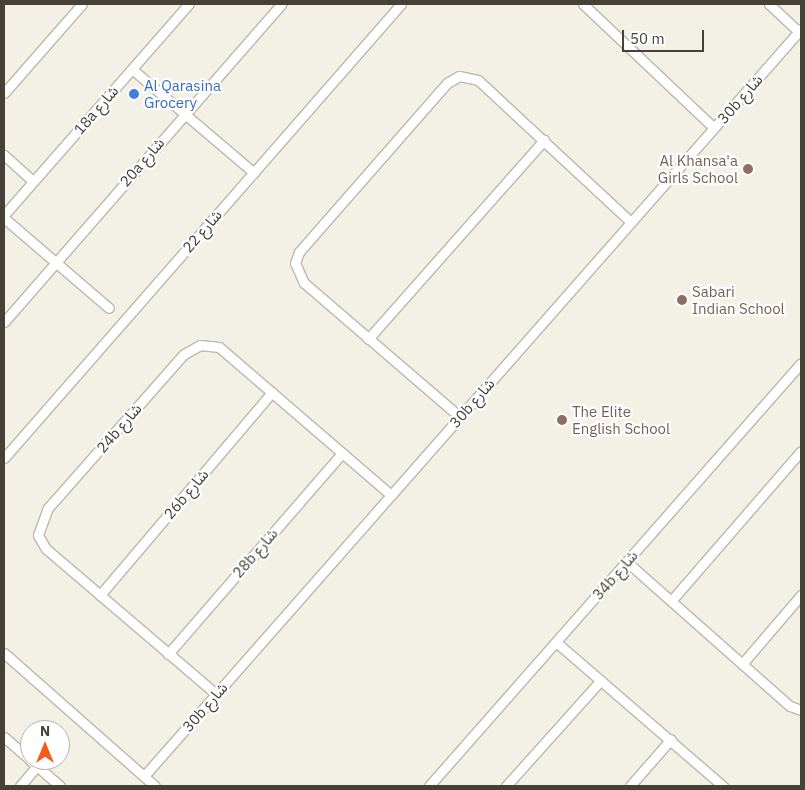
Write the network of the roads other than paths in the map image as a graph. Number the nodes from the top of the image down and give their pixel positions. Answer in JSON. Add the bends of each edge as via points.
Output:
{"nodes":[{"id":1,"x":82,"y":4,"type":"edge"},
{"id":2,"x":189,"y":4,"type":"edge"},
{"id":3,"x":281,"y":4,"type":"edge"},
{"id":4,"x":401,"y":4,"type":"edge"},
{"id":5,"x":583,"y":4,"type":"edge"},
{"id":6,"x":769,"y":4,"type":"edge"},
{"id":7,"x":800,"y":30,"type":"edge"},
{"id":8,"x":132,"y":69,"type":"junction"},
{"id":9,"x":4,"y":93,"type":"edge"},
{"id":10,"x":185,"y":113,"type":"junction"},
{"id":11,"x":714,"y":128,"type":"junction"},
{"id":12,"x":544,"y":140,"type":"junction"},
{"id":13,"x":4,"y":154,"type":"edge"},
{"id":14,"x":254,"y":173,"type":"junction"},
{"id":15,"x":33,"y":181,"type":"junction"},
{"id":16,"x":4,"y":216,"type":"edge"},
{"id":17,"x":631,"y":222,"type":"junction"},
{"id":18,"x":55,"y":262,"type":"junction"},
{"id":19,"x":109,"y":308,"type":"dead end"},
{"id":20,"x":4,"y":322,"type":"edge"},
{"id":21,"x":368,"y":339,"type":"junction"},
{"id":22,"x":801,"y":363,"type":"edge"},
{"id":23,"x":272,"y":392,"type":"junction"},
{"id":24,"x":460,"y":417,"type":"junction"},
{"id":25,"x":801,"y":451,"type":"edge"},
{"id":26,"x":342,"y":453,"type":"junction"},
{"id":27,"x":4,"y":458,"type":"edge"},
{"id":28,"x":391,"y":495,"type":"junction"},
{"id":29,"x":627,"y":562,"type":"junction"},
{"id":30,"x":100,"y":595,"type":"junction"},
{"id":31,"x":801,"y":595,"type":"edge"},
{"id":32,"x":671,"y":601,"type":"junction"},
{"id":33,"x":556,"y":642,"type":"junction"},
{"id":34,"x":4,"y":653,"type":"edge"},
{"id":35,"x":168,"y":654,"type":"junction"},
{"id":36,"x":742,"y":664,"type":"junction"},
{"id":37,"x":600,"y":680,"type":"junction"},
{"id":38,"x":216,"y":694,"type":"junction"},
{"id":39,"x":801,"y":710,"type":"edge"},
{"id":40,"x":4,"y":737,"type":"edge"},
{"id":41,"x":671,"y":739,"type":"junction"},
{"id":42,"x":20,"y":751,"type":"edge"},
{"id":43,"x":29,"y":770,"type":"edge"},
{"id":44,"x":42,"y":770,"type":"edge"},
{"id":45,"x":144,"y":776,"type":"junction"},
{"id":46,"x":20,"y":786,"type":"edge"},
{"id":47,"x":60,"y":786,"type":"edge"},
{"id":48,"x":155,"y":786,"type":"edge"},
{"id":49,"x":429,"y":786,"type":"edge"},
{"id":50,"x":506,"y":786,"type":"edge"},
{"id":51,"x":630,"y":786,"type":"edge"},
{"id":52,"x":723,"y":786,"type":"edge"}],
"edges":[{"from":1,"to":9,"type":"street"},
{"from":2,"to":8,"type":"street","name":"18a شارع"},
{"from":3,"to":10,"type":"street","name":"20a شارع"},
{"from":4,"to":14,"type":"street","name":"شارع 22"},
{"from":5,"to":11,"type":"street"},
{"from":6,"to":7,"type":"street"},
{"from":7,"to":11,"type":"street","name":"30b شارع"},
{"from":8,"to":10,"type":"street"},
{"from":8,"to":15,"type":"street","name":"18a شارع"},
{"from":10,"to":14,"type":"street"},
{"from":10,"to":18,"type":"street","name":"20a شارع"},
{"from":11,"to":17,"type":"street","name":"30b شارع"},
{"from":12,"to":17,"type":"street"},
{"from":12,"to":21,"type":"street"},
{"from":12,"to":21,"type":"street","via":[[478,80],[466,76],[447,83],[299,252],[295,263],[304,283]]},
{"from":13,"to":15,"type":"street"},
{"from":14,"to":27,"type":"street","name":"شارع 22"},
{"from":15,"to":16,"type":"street","name":"18a شارع"},
{"from":16,"to":18,"type":"street"},
{"from":17,"to":24,"type":"street","name":"30b شارع"},
{"from":18,"to":19,"type":"street"},
{"from":18,"to":20,"type":"street","name":"20a شارع"},
{"from":21,"to":24,"type":"street"},
{"from":22,"to":29,"type":"street","name":"34b شارع"},
{"from":23,"to":26,"type":"street"},
{"from":23,"to":30,"type":"street","name":"26b شارع"},
{"from":23,"to":30,"type":"street","name":"24b شارع","via":[[218,347],[200,345],[184,354],[48,508],[38,535],[46,549]]},
{"from":24,"to":28,"type":"street","name":"30b شارع"},
{"from":25,"to":32,"type":"street"},
{"from":26,"to":28,"type":"street"},
{"from":26,"to":35,"type":"street","name":"28b شارع"},
{"from":28,"to":38,"type":"street","name":"30b شارع"},
{"from":29,"to":32,"type":"street"},
{"from":29,"to":33,"type":"street","name":"34b شارع"},
{"from":30,"to":35,"type":"street"},
{"from":31,"to":36,"type":"street"},
{"from":32,"to":36,"type":"street"},
{"from":33,"to":37,"type":"street"},
{"from":33,"to":49,"type":"street","name":"34b شارع"},
{"from":34,"to":45,"type":"street"},
{"from":35,"to":38,"type":"street"},
{"from":36,"to":39,"type":"street","via":[[790,706]]},
{"from":37,"to":41,"type":"street"},
{"from":37,"to":50,"type":"street"},
{"from":38,"to":45,"type":"street","name":"30b شارع"},
{"from":40,"to":42,"type":"street"},
{"from":41,"to":51,"type":"street"},
{"from":41,"to":52,"type":"street"},
{"from":43,"to":46,"type":"street"},
{"from":44,"to":47,"type":"street"},
{"from":45,"to":48,"type":"street"}]}
